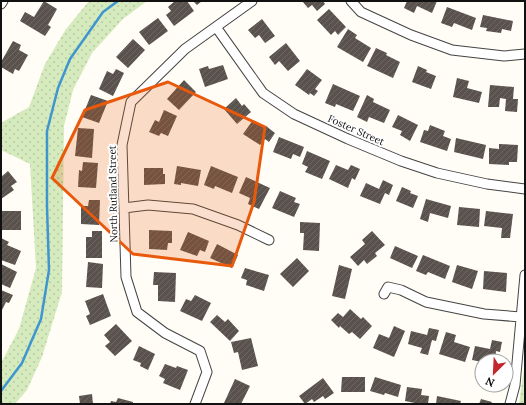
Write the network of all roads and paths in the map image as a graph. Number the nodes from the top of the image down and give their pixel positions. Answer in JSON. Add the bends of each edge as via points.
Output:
{"nodes":[{"id":1,"x":3,"y":1,"type":"edge"},
{"id":2,"x":252,"y":1,"type":"edge"},
{"id":3,"x":352,"y":1,"type":"edge"},
{"id":4,"x":1,"y":4,"type":"edge"},
{"id":5,"x":216,"y":27,"type":"junction"},
{"id":6,"x":525,"y":54,"type":"edge"},
{"id":7,"x":525,"y":189,"type":"edge"},
{"id":8,"x":124,"y":208,"type":"junction"},
{"id":9,"x":269,"y":240,"type":"dead end"},
{"id":10,"x":525,"y":275,"type":"edge"},
{"id":11,"x":384,"y":294,"type":"dead end"},
{"id":12,"x":521,"y":316,"type":"junction"},
{"id":13,"x":195,"y":404,"type":"edge"},
{"id":14,"x":510,"y":404,"type":"edge"}],
"edges":[{"from":1,"to":4,"type":"street"},
{"from":2,"to":5,"type":"street","name":"North Rutland Street"},
{"from":3,"to":6,"type":"street","via":[[361,12],[452,50],[504,56]]},
{"from":5,"to":7,"type":"street","name":"Foster Street","via":[[263,93],[294,114],[348,139],[436,173]]},
{"from":5,"to":8,"type":"street","name":"North Rutland Street","via":[[185,49],[131,102],[122,145]]},
{"from":8,"to":9,"type":"street","via":[[148,205],[193,209],[238,225]]},
{"from":8,"to":13,"type":"street","name":"North Rutland Street","via":[[126,277],[137,312],[165,333],[200,351],[207,372]]},
{"from":10,"to":12,"type":"street"},
{"from":11,"to":12,"type":"street","via":[[388,287],[426,302],[484,314]]},
{"from":12,"to":14,"type":"street","via":[[515,385]]}]}
